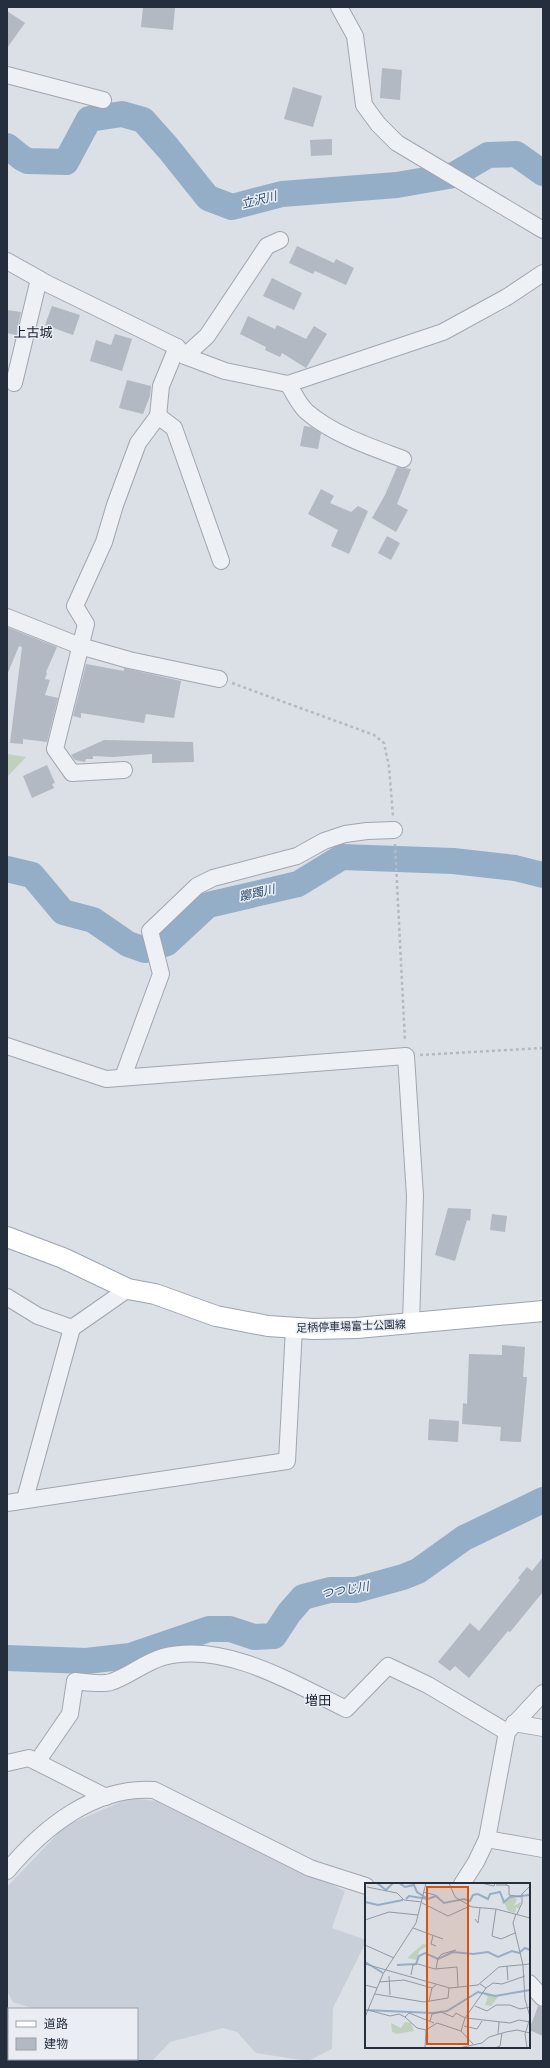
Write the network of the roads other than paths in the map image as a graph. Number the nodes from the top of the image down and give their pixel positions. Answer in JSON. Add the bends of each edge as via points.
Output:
{"nodes":[{"id":1,"x":339,"y":7,"type":"edge"},
{"id":2,"x":7,"y":75,"type":"edge"},
{"id":3,"x":103,"y":100,"type":"dead end"},
{"id":4,"x":543,"y":230,"type":"edge"},
{"id":5,"x":280,"y":240,"type":"dead end"},
{"id":6,"x":7,"y":261,"type":"edge"},
{"id":7,"x":543,"y":273,"type":"edge"},
{"id":8,"x":39,"y":279,"type":"junction"},
{"id":9,"x":181,"y":351,"type":"junction"},
{"id":10,"x":14,"y":383,"type":"dead end"},
{"id":11,"x":288,"y":384,"type":"junction"},
{"id":12,"x":158,"y":416,"type":"junction"},
{"id":13,"x":403,"y":459,"type":"dead end"},
{"id":14,"x":222,"y":561,"type":"dead end"},
{"id":15,"x":7,"y":617,"type":"edge"},
{"id":16,"x":80,"y":646,"type":"junction"},
{"id":17,"x":219,"y":679,"type":"road end"},
{"id":18,"x":124,"y":770,"type":"dead end"},
{"id":19,"x":394,"y":834,"type":"road end"},
{"id":20,"x":7,"y":1046,"type":"edge"},
{"id":21,"x":123,"y":1077,"type":"junction"},
{"id":22,"x":7,"y":1237,"type":"edge"},
{"id":23,"x":128,"y":1289,"type":"junction"},
{"id":24,"x":7,"y":1297,"type":"edge"},
{"id":25,"x":543,"y":1311,"type":"edge"},
{"id":26,"x":411,"y":1323,"type":"junction"},
{"id":27,"x":72,"y":1328,"type":"junction"},
{"id":28,"x":294,"y":1328,"type":"junction"},
{"id":29,"x":25,"y":1499,"type":"junction"},
{"id":30,"x":7,"y":1503,"type":"edge"},
{"id":31,"x":543,"y":1693,"type":"edge"},
{"id":32,"x":511,"y":1727,"type":"junction"},
{"id":33,"x":543,"y":1728,"type":"edge"},
{"id":34,"x":37,"y":1762,"type":"junction"},
{"id":35,"x":7,"y":1763,"type":"edge"},
{"id":36,"x":106,"y":1797,"type":"junction"},
{"id":37,"x":487,"y":1839,"type":"junction"},
{"id":38,"x":543,"y":1849,"type":"edge"},
{"id":39,"x":7,"y":1870,"type":"edge"},
{"id":40,"x":463,"y":1883,"type":"edge"},
{"id":41,"x":365,"y":1886,"type":"edge"},
{"id":42,"x":530,"y":1984,"type":"edge"},
{"id":43,"x":543,"y":1998,"type":"edge"}],
"edges":[{"from":1,"to":4,"type":"street","via":[[355,36],[364,105],[378,124],[397,143]]},
{"from":2,"to":3,"type":"street"},
{"from":5,"to":9,"type":"street","via":[[267,246],[207,336]]},
{"from":6,"to":8,"type":"street"},
{"from":7,"to":11,"type":"street","via":[[507,297],[443,332]]},
{"from":8,"to":9,"type":"street"},
{"from":8,"to":10,"type":"street"},
{"from":9,"to":11,"type":"street","via":[[225,371]]},
{"from":9,"to":12,"type":"street","via":[[161,386]]},
{"from":11,"to":13,"type":"street","via":[[306,411],[330,427],[370,447]]},
{"from":12,"to":14,"type":"street","via":[[174,428]]},
{"from":12,"to":16,"type":"street","via":[[138,443],[104,542],[75,606],[86,624]]},
{"from":15,"to":16,"type":"street"},
{"from":16,"to":17,"type":"street","via":[[129,660]]},
{"from":16,"to":18,"type":"street","via":[[55,749],[72,773]]},
{"from":19,"to":21,"type":"street","via":[[367,830],[345,834],[324,841],[296,856],[213,878],[197,886],[150,931],[161,974]]},
{"from":20,"to":21,"type":"street","via":[[106,1079]]},
{"from":21,"to":26,"type":"street","via":[[406,1056],[415,1196]]},
{"from":22,"to":23,"type":"main road","name":"足柄停車場富士公園線","via":[[63,1258]]},
{"from":23,"to":27,"type":"street"},
{"from":23,"to":28,"type":"main road","name":"足柄停車場富士公園線","via":[[155,1294],[216,1316]]},
{"from":24,"to":27,"type":"street","via":[[38,1316]]},
{"from":25,"to":26,"type":"main road","name":"足柄停車場富士公園線"},
{"from":26,"to":28,"type":"main road","name":"足柄停車場富士公園線","via":[[357,1328]]},
{"from":27,"to":29,"type":"street"},
{"from":28,"to":29,"type":"street","via":[[287,1461]]},
{"from":29,"to":30,"type":"street"},
{"from":31,"to":32,"type":"street"},
{"from":32,"to":33,"type":"street"},
{"from":32,"to":34,"type":"street","via":[[388,1666],[346,1709],[258,1666],[186,1652],[162,1657],[110,1683],[75,1681],[70,1714]]},
{"from":32,"to":37,"type":"street"},
{"from":34,"to":35,"type":"street","via":[[29,1758]]},
{"from":34,"to":36,"type":"street"},
{"from":36,"to":39,"type":"street","via":[[71,1813],[41,1834]]},
{"from":36,"to":41,"type":"street","via":[[141,1789],[154,1790],[310,1868]]},
{"from":37,"to":38,"type":"street"},
{"from":37,"to":40,"type":"street"},
{"from":42,"to":43,"type":"street"}]}
